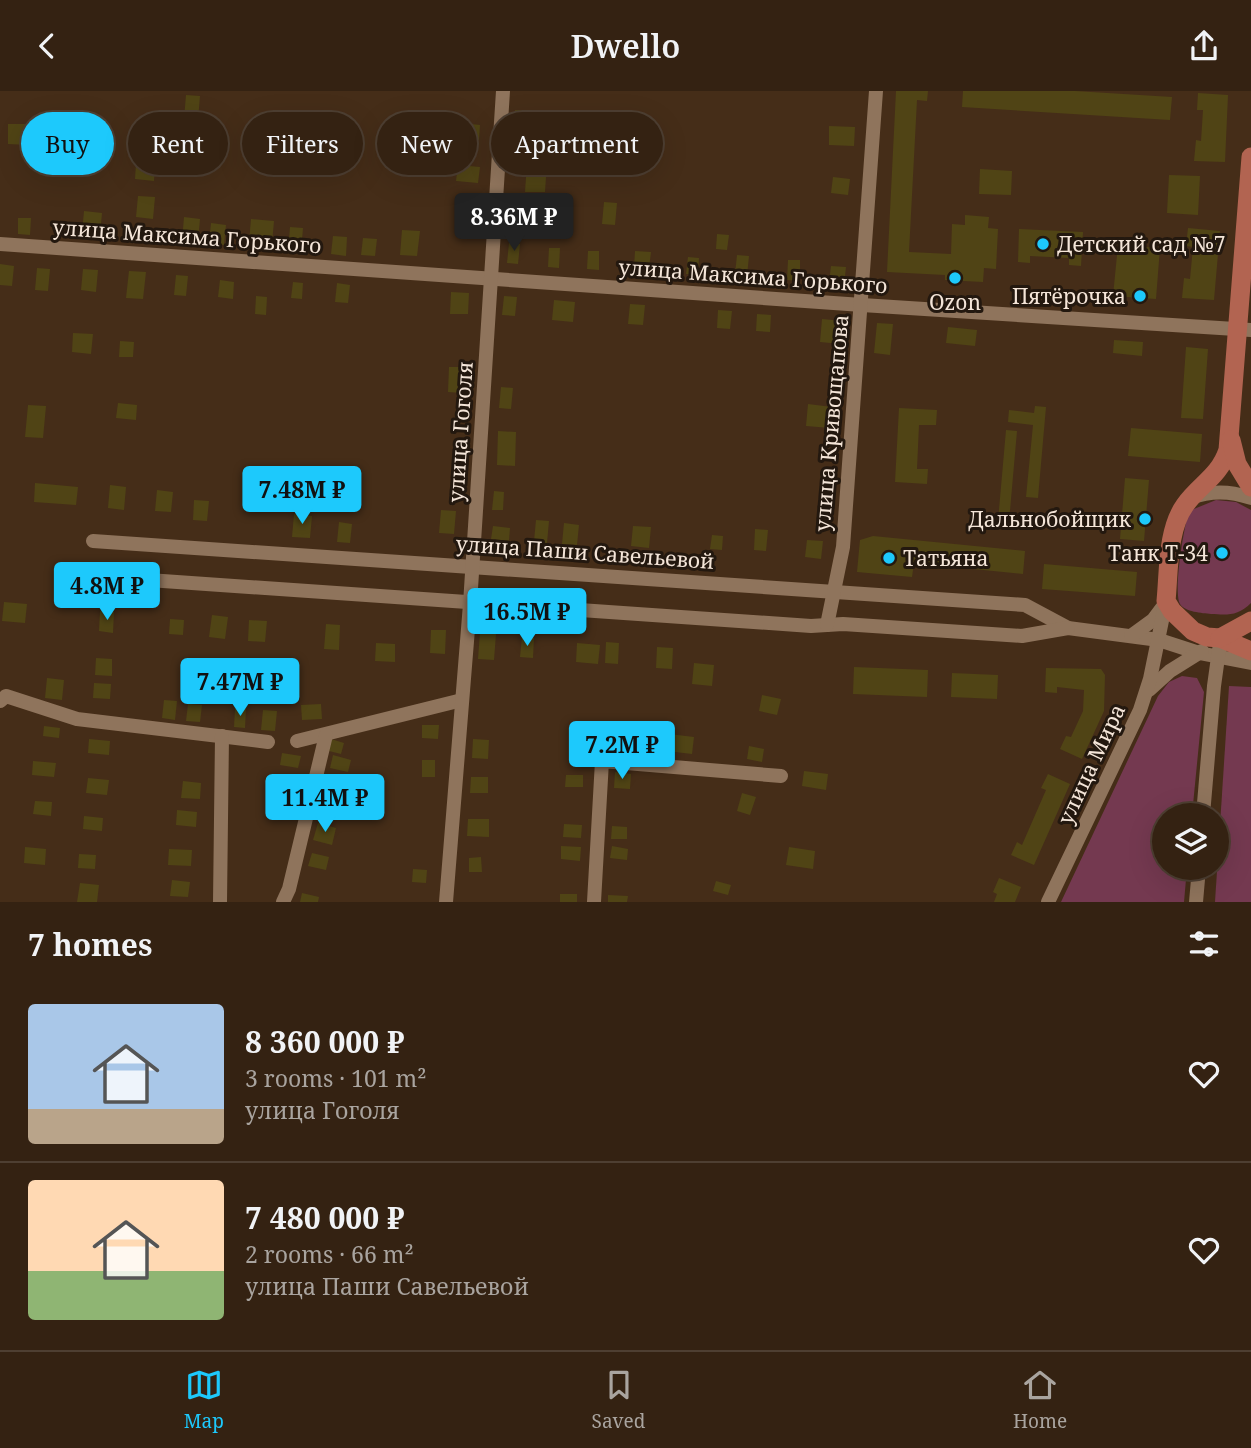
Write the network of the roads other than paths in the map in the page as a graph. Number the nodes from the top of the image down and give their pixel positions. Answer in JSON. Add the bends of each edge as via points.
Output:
{"nodes":[{"id":1,"x":503,"y":91,"type":"edge"},
{"id":2,"x":876,"y":91,"type":"edge"},
{"id":3,"x":1251,"y":157,"type":"edge"},
{"id":4,"x":0,"y":244,"type":"edge"},
{"id":5,"x":492,"y":278,"type":"junction"},
{"id":6,"x":862,"y":305,"type":"junction"},
{"id":7,"x":1245,"y":329,"type":"edge"},
{"id":8,"x":1230,"y":435,"type":"junction"},
{"id":9,"x":1251,"y":487,"type":"edge"},
{"id":10,"x":1251,"y":498,"type":"edge"},
{"id":11,"x":1190,"y":499,"type":"junction"},
{"id":12,"x":93,"y":541,"type":"dead end"},
{"id":13,"x":472,"y":566,"type":"junction"},
{"id":14,"x":91,"y":576,"type":"dead end"},
{"id":15,"x":833,"y":590,"type":"junction"},
{"id":16,"x":1166,"y":601,"type":"junction"},
{"id":17,"x":470,"y":604,"type":"junction"},
{"id":18,"x":1251,"y":621,"type":"edge"},
{"id":19,"x":827,"y":625,"type":"junction"},
{"id":20,"x":1068,"y":628,"type":"junction"},
{"id":21,"x":1130,"y":636,"type":"junction"},
{"id":22,"x":1158,"y":639,"type":"junction"},
{"id":23,"x":1219,"y":647,"type":"junction"},
{"id":24,"x":1251,"y":651,"type":"edge"},
{"id":25,"x":1199,"y":653,"type":"junction"},
{"id":26,"x":1251,"y":663,"type":"edge"},
{"id":27,"x":1145,"y":694,"type":"junction"},
{"id":28,"x":462,"y":700,"type":"junction"},
{"id":29,"x":0,"y":701,"type":"edge"},
{"id":30,"x":326,"y":735,"type":"junction"},
{"id":31,"x":222,"y":736,"type":"junction"},
{"id":32,"x":298,"y":741,"type":"dead end"},
{"id":33,"x":268,"y":742,"type":"dead end"},
{"id":34,"x":781,"y":776,"type":"dead end"},
{"id":35,"x":1204,"y":803,"type":"edge"},
{"id":36,"x":1198,"y":880,"type":"edge"},
{"id":37,"x":220,"y":902,"type":"edge"},
{"id":38,"x":283,"y":902,"type":"edge"},
{"id":39,"x":446,"y":902,"type":"edge"},
{"id":40,"x":594,"y":902,"type":"edge"},
{"id":41,"x":1048,"y":902,"type":"edge"},
{"id":42,"x":1196,"y":902,"type":"edge"}],
"edges":[{"from":1,"to":5,"type":"street","name":"улица Гоголя"},
{"from":2,"to":6,"type":"street","name":"улица Кривощапова"},
{"from":3,"to":7,"type":"main road"},
{"from":4,"to":5,"type":"street","name":"улица Максима Горького"},
{"from":5,"to":6,"type":"street","name":"улица Максима Горького"},
{"from":5,"to":13,"type":"street","name":"улица Гоголя"},
{"from":6,"to":7,"type":"street","name":"улица Максима Горького"},
{"from":6,"to":15,"type":"street","name":"улица Кривощапова","via":[[842,547]]},
{"from":7,"to":8,"type":"main road"},
{"from":8,"to":9,"type":"main road","via":[[1237,464]]},
{"from":8,"to":11,"type":"main road","via":[[1223,464]]},
{"from":10,"to":11,"type":"street","via":[[1217,492]]},
{"from":11,"to":16,"type":"main road","via":[[1173,536]]},
{"from":12,"to":13,"type":"street","name":"улица Паши Савельевой"},
{"from":13,"to":15,"type":"street","name":"улица Паши Савельевой"},
{"from":13,"to":17,"type":"street","name":"улица Гоголя"},
{"from":14,"to":17,"type":"street","name":"улица Паши Савельевой"},
{"from":15,"to":19,"type":"street","name":"улица Кривощапова"},
{"from":15,"to":20,"type":"street","name":"улица Паши Савельевой","via":[[1025,605]]},
{"from":16,"to":21,"type":"street","via":[[1153,620]]},
{"from":16,"to":22,"type":"street","name":"улица Мира"},
{"from":16,"to":23,"type":"main road","via":[[1193,631]]},
{"from":17,"to":19,"type":"street","name":"улица Паши Савельевой"},
{"from":17,"to":28,"type":"street","name":"улица Гоголя"},
{"from":18,"to":23,"type":"main road"},
{"from":19,"to":20,"type":"street","name":"улица Паши Савельевой","via":[[1022,636]]},
{"from":20,"to":21,"type":"street","name":"улица Паши Савельевой"},
{"from":21,"to":22,"type":"street","name":"улица Паши Савельевой"},
{"from":22,"to":25,"type":"street","name":"улица Паши Савельевой"},
{"from":22,"to":27,"type":"street","name":"улица Мира"},
{"from":23,"to":24,"type":"main road"},
{"from":23,"to":25,"type":"street"},
{"from":23,"to":26,"type":"street"},
{"from":23,"to":35,"type":"street"},
{"from":25,"to":27,"type":"street"},
{"from":27,"to":41,"type":"street","name":"улица Мира","via":[[1113,771]]},
{"from":28,"to":30,"type":"street"},
{"from":28,"to":39,"type":"street","name":"улица Гоголя"},
{"from":29,"to":31,"type":"street","via":[[6,696],[77,719]]},
{"from":30,"to":32,"type":"street"},
{"from":30,"to":38,"type":"street"},
{"from":31,"to":33,"type":"street"},
{"from":31,"to":37,"type":"street"},
{"from":34,"to":40,"type":"street","via":[[602,761]]},
{"from":36,"to":42,"type":"street"}]}
